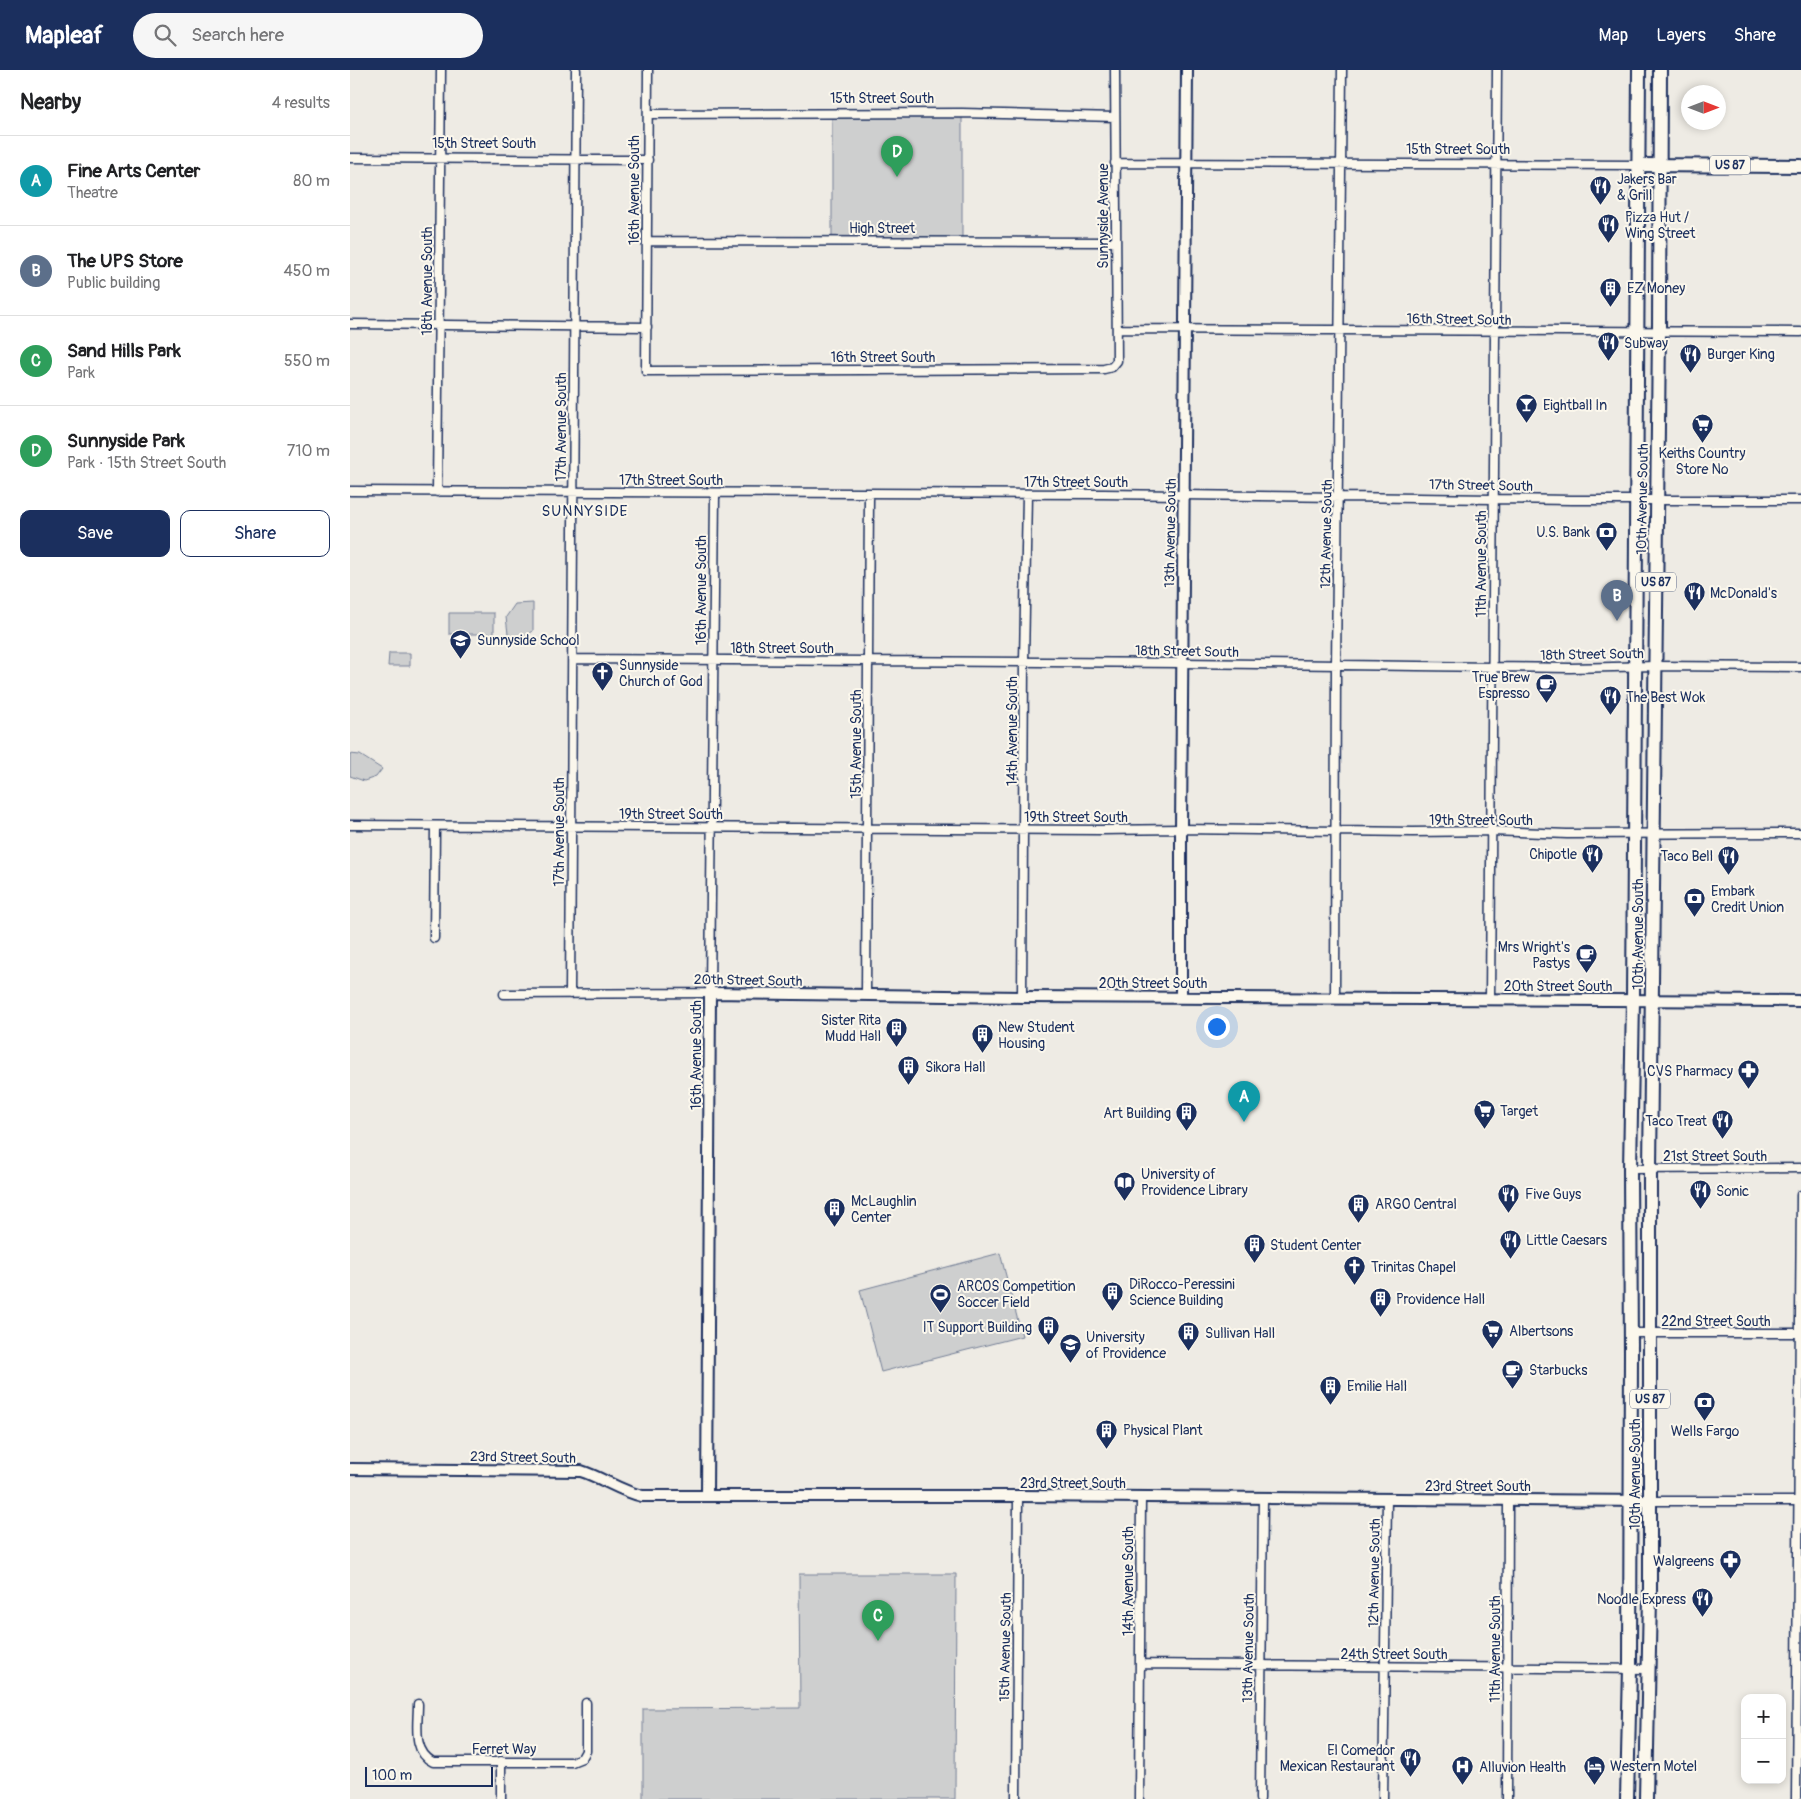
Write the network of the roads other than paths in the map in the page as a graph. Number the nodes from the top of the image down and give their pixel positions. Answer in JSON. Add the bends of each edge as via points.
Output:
{"nodes":[{"id":1,"x":441,"y":70,"type":"edge"},
{"id":2,"x":576,"y":70,"type":"edge"},
{"id":3,"x":648,"y":70,"type":"edge"},
{"id":4,"x":1115,"y":70,"type":"edge"},
{"id":5,"x":1187,"y":70,"type":"edge"},
{"id":6,"x":1342,"y":70,"type":"edge"},
{"id":7,"x":1497,"y":70,"type":"edge"},
{"id":8,"x":1640,"y":70,"type":"edge"},
{"id":9,"x":1660,"y":70,"type":"edge"},
{"id":10,"x":648,"y":114,"type":"junction"},
{"id":11,"x":1115,"y":117,"type":"junction"},
{"id":12,"x":350,"y":158,"type":"edge"},
{"id":13,"x":440,"y":158,"type":"junction"},
{"id":14,"x":575,"y":159,"type":"junction"},
{"id":15,"x":648,"y":160,"type":"junction"},
{"id":16,"x":1115,"y":163,"type":"junction"},
{"id":17,"x":1186,"y":163,"type":"junction"},
{"id":18,"x":1342,"y":163,"type":"junction"},
{"id":19,"x":1496,"y":164,"type":"junction"},
{"id":20,"x":1658,"y":164,"type":"junction"},
{"id":21,"x":1640,"y":165,"type":"junction"},
{"id":22,"x":1801,"y":166,"type":"edge"},
{"id":23,"x":648,"y":241,"type":"junction"},
{"id":24,"x":1116,"y":242,"type":"junction"},
{"id":25,"x":350,"y":324,"type":"edge"},
{"id":26,"x":439,"y":325,"type":"junction"},
{"id":27,"x":574,"y":327,"type":"junction"},
{"id":28,"x":647,"y":327,"type":"junction"},
{"id":29,"x":1117,"y":329,"type":"junction"},
{"id":30,"x":1186,"y":330,"type":"junction"},
{"id":31,"x":1340,"y":330,"type":"junction"},
{"id":32,"x":1495,"y":332,"type":"junction"},
{"id":33,"x":1638,"y":332,"type":"junction"},
{"id":34,"x":1659,"y":332,"type":"junction"},
{"id":35,"x":1801,"y":332,"type":"edge"},
{"id":36,"x":1117,"y":361,"type":"joint"},
{"id":37,"x":646,"y":371,"type":"joint"},
{"id":38,"x":350,"y":492,"type":"edge"},
{"id":39,"x":437,"y":492,"type":"junction"},
{"id":40,"x":574,"y":492,"type":"junction"},
{"id":41,"x":715,"y":493,"type":"junction"},
{"id":42,"x":869,"y":494,"type":"junction"},
{"id":43,"x":1027,"y":494,"type":"junction"},
{"id":44,"x":1184,"y":495,"type":"junction"},
{"id":45,"x":1339,"y":496,"type":"junction"},
{"id":46,"x":1494,"y":498,"type":"junction"},
{"id":47,"x":1637,"y":499,"type":"junction"},
{"id":48,"x":1656,"y":500,"type":"junction"},
{"id":49,"x":1801,"y":500,"type":"edge"},
{"id":50,"x":573,"y":659,"type":"junction"},
{"id":51,"x":714,"y":660,"type":"junction"},
{"id":52,"x":869,"y":661,"type":"junction"},
{"id":53,"x":1024,"y":662,"type":"junction"},
{"id":54,"x":1182,"y":663,"type":"junction"},
{"id":55,"x":1336,"y":665,"type":"junction"},
{"id":56,"x":1656,"y":666,"type":"junction"},
{"id":57,"x":1492,"y":667,"type":"junction"},
{"id":58,"x":1636,"y":667,"type":"junction"},
{"id":59,"x":1801,"y":667,"type":"edge"},
{"id":60,"x":350,"y":825,"type":"edge"},
{"id":61,"x":435,"y":826,"type":"junction"},
{"id":62,"x":571,"y":827,"type":"junction"},
{"id":63,"x":712,"y":827,"type":"junction"},
{"id":64,"x":868,"y":828,"type":"junction"},
{"id":65,"x":1024,"y":829,"type":"junction"},
{"id":66,"x":1181,"y":829,"type":"junction"},
{"id":67,"x":1336,"y":831,"type":"junction"},
{"id":68,"x":1491,"y":831,"type":"junction"},
{"id":69,"x":1634,"y":833,"type":"junction"},
{"id":70,"x":1654,"y":833,"type":"junction"},
{"id":71,"x":1801,"y":833,"type":"edge"},
{"id":72,"x":434,"y":938,"type":"dead end"},
{"id":73,"x":710,"y":993,"type":"junction"},
{"id":74,"x":504,"y":994,"type":"dead end"},
{"id":75,"x":570,"y":994,"type":"junction"},
{"id":76,"x":866,"y":995,"type":"junction"},
{"id":77,"x":1022,"y":997,"type":"junction"},
{"id":78,"x":1181,"y":997,"type":"junction"},
{"id":79,"x":1335,"y":997,"type":"junction"},
{"id":80,"x":1490,"y":999,"type":"junction"},
{"id":81,"x":1653,"y":999,"type":"junction"},
{"id":82,"x":1633,"y":1000,"type":"junction"},
{"id":83,"x":1801,"y":1001,"type":"edge"},
{"id":84,"x":1630,"y":1168,"type":"junction"},
{"id":85,"x":1801,"y":1168,"type":"edge"},
{"id":86,"x":1650,"y":1169,"type":"junction"},
{"id":87,"x":1801,"y":1195,"type":"edge"},
{"id":88,"x":1631,"y":1333,"type":"junction"},
{"id":89,"x":1650,"y":1333,"type":"junction"},
{"id":90,"x":1801,"y":1334,"type":"edge"},
{"id":91,"x":350,"y":1470,"type":"edge"},
{"id":92,"x":706,"y":1496,"type":"junction"},
{"id":93,"x":1018,"y":1496,"type":"junction"},
{"id":94,"x":1141,"y":1497,"type":"junction"},
{"id":95,"x":1263,"y":1498,"type":"junction"},
{"id":96,"x":1388,"y":1498,"type":"junction"},
{"id":97,"x":1508,"y":1500,"type":"junction"},
{"id":98,"x":1630,"y":1500,"type":"junction"},
{"id":99,"x":1650,"y":1501,"type":"junction"},
{"id":100,"x":1800,"y":1501,"type":"edge"},
{"id":101,"x":1140,"y":1664,"type":"junction"},
{"id":102,"x":1261,"y":1665,"type":"junction"},
{"id":103,"x":1385,"y":1666,"type":"junction"},
{"id":104,"x":1508,"y":1667,"type":"junction"},
{"id":105,"x":1630,"y":1668,"type":"junction"},
{"id":106,"x":1649,"y":1669,"type":"junction"},
{"id":107,"x":586,"y":1703,"type":"dead end"},
{"id":108,"x":418,"y":1704,"type":"dead end"},
{"id":109,"x":501,"y":1761,"type":"junction"},
{"id":110,"x":501,"y":1799,"type":"edge"},
{"id":111,"x":1016,"y":1799,"type":"edge"},
{"id":112,"x":1138,"y":1799,"type":"edge"},
{"id":113,"x":1260,"y":1799,"type":"edge"},
{"id":114,"x":1383,"y":1799,"type":"edge"},
{"id":115,"x":1507,"y":1799,"type":"edge"},
{"id":116,"x":1627,"y":1799,"type":"edge"},
{"id":117,"x":1646,"y":1799,"type":"edge"},
{"id":118,"x":1796,"y":1799,"type":"edge"}],
"edges":[{"from":1,"to":13,"type":"street","name":"18th Avenue South"},
{"from":2,"to":14,"type":"street","name":"17th Avenue South"},
{"from":3,"to":10,"type":"street","name":"16th Avenue South"},
{"from":4,"to":11,"type":"street","name":"Sunnyside Avenue"},
{"from":5,"to":17,"type":"street","name":"13th Avenue South"},
{"from":6,"to":18,"type":"street","name":"12th Avenue South"},
{"from":7,"to":19,"type":"street","name":"11th Avenue South"},
{"from":8,"to":21,"type":"main road","name":"10th Avenue South","number":"US 87"},
{"from":9,"to":20,"type":"main road","name":"10th Avenue South"},
{"from":10,"to":11,"type":"street","name":"15th Street South","via":[[952,113]]},
{"from":10,"to":15,"type":"street","name":"16th Avenue South"},
{"from":11,"to":16,"type":"street","name":"Sunnyside Avenue"},
{"from":12,"to":13,"type":"street","name":"15th Street South"},
{"from":13,"to":14,"type":"street","name":"15th Street South"},
{"from":13,"to":26,"type":"street","name":"18th Avenue South"},
{"from":14,"to":15,"type":"street","name":"15th Street South"},
{"from":14,"to":27,"type":"street","name":"17th Avenue South"},
{"from":15,"to":23,"type":"street","name":"16th Avenue South"},
{"from":16,"to":17,"type":"street","name":"15th Street South"},
{"from":16,"to":24,"type":"street","name":"Sunnyside Avenue"},
{"from":17,"to":18,"type":"street","name":"15th Street South"},
{"from":17,"to":30,"type":"street","name":"13th Avenue South"},
{"from":18,"to":19,"type":"street","name":"15th Street South"},
{"from":18,"to":31,"type":"street","name":"12th Avenue South"},
{"from":19,"to":21,"type":"street","name":"15th Street South"},
{"from":19,"to":32,"type":"street","name":"11th Avenue South"},
{"from":20,"to":21,"type":"main road","name":"15th Street South"},
{"from":20,"to":22,"type":"main road","name":"15th Street South","number":"US 87"},
{"from":20,"to":34,"type":"main road","name":"10th Avenue South","number":"US 87"},
{"from":21,"to":33,"type":"main road","name":"10th Avenue South","number":"US 87"},
{"from":23,"to":24,"type":"street","name":"High Street"},
{"from":23,"to":28,"type":"street","name":"16th Avenue South"},
{"from":24,"to":29,"type":"street","name":"Sunnyside Avenue"},
{"from":25,"to":26,"type":"street"},
{"from":26,"to":27,"type":"street"},
{"from":26,"to":39,"type":"street","name":"18th Avenue South"},
{"from":27,"to":28,"type":"street"},
{"from":27,"to":40,"type":"street","name":"17th Avenue South"},
{"from":28,"to":37,"type":"street","name":"16th Avenue South"},
{"from":29,"to":30,"type":"street","name":"16th Street South"},
{"from":29,"to":36,"type":"street","name":"Sunnyside Avenue"},
{"from":30,"to":31,"type":"street","name":"16th Street South"},
{"from":30,"to":44,"type":"street","name":"13th Avenue South"},
{"from":31,"to":32,"type":"street","name":"16th Street South"},
{"from":31,"to":45,"type":"street","name":"12th Avenue South"},
{"from":32,"to":33,"type":"street","name":"16th Street South"},
{"from":32,"to":46,"type":"street","name":"11th Avenue South"},
{"from":33,"to":34,"type":"street","name":"16th Street South"},
{"from":33,"to":47,"type":"main road","name":"10th Avenue South","number":"US 87"},
{"from":34,"to":35,"type":"street","name":"16th Street South"},
{"from":34,"to":48,"type":"main road","name":"10th Avenue South","number":"US 87"},
{"from":36,"to":37,"type":"street","name":"16th Street South","via":[[1104,369]]},
{"from":38,"to":39,"type":"street","name":"17th Street South"},
{"from":39,"to":40,"type":"street","name":"17th Street South"},
{"from":40,"to":41,"type":"street","name":"17th Street South"},
{"from":40,"to":50,"type":"street","name":"17th Avenue South"},
{"from":41,"to":42,"type":"street","name":"17th Street South"},
{"from":41,"to":51,"type":"street","name":"16th Avenue South"},
{"from":42,"to":43,"type":"street","name":"17th Street South"},
{"from":42,"to":52,"type":"street","name":"15th Avenue South"},
{"from":43,"to":44,"type":"street","name":"17th Street South"},
{"from":43,"to":53,"type":"street","name":"14th Avenue South"},
{"from":44,"to":45,"type":"street","name":"17th Street South"},
{"from":44,"to":54,"type":"street","name":"13th Avenue South"},
{"from":45,"to":46,"type":"street","name":"17th Street South"},
{"from":45,"to":55,"type":"street","name":"12th Avenue South"},
{"from":46,"to":47,"type":"street","name":"17th Street South"},
{"from":46,"to":57,"type":"street","name":"11th Avenue South"},
{"from":47,"to":48,"type":"street","name":"17th Street South"},
{"from":47,"to":58,"type":"main road","name":"10th Avenue South","number":"US 87"},
{"from":48,"to":49,"type":"street","name":"17th Street South"},
{"from":48,"to":56,"type":"main road","name":"10th Avenue South","number":"US 87"},
{"from":50,"to":51,"type":"street","name":"18th Street South"},
{"from":50,"to":62,"type":"street","name":"17th Avenue South"},
{"from":51,"to":52,"type":"street","name":"18th Street South"},
{"from":51,"to":63,"type":"street","name":"16th Avenue South"},
{"from":52,"to":53,"type":"street","name":"18th Street South"},
{"from":52,"to":64,"type":"street","name":"15th Avenue South"},
{"from":53,"to":54,"type":"street","name":"18th Street South"},
{"from":53,"to":65,"type":"street","name":"14th Avenue South"},
{"from":54,"to":55,"type":"street","name":"18th Street South"},
{"from":54,"to":66,"type":"street","name":"13th Avenue South"},
{"from":55,"to":57,"type":"street","name":"18th Street South"},
{"from":55,"to":67,"type":"street","name":"12th Avenue South"},
{"from":56,"to":58,"type":"street","name":"18th Street South"},
{"from":56,"to":59,"type":"street","name":"18th Street South"},
{"from":56,"to":70,"type":"main road","name":"10th Avenue South","number":"US 87"},
{"from":57,"to":58,"type":"street","name":"18th Street South"},
{"from":57,"to":68,"type":"street","name":"11th Avenue South"},
{"from":58,"to":69,"type":"main road","name":"10th Avenue South","number":"US 87"},
{"from":60,"to":61,"type":"street","name":"19th Street South"},
{"from":61,"to":62,"type":"street","name":"19th Street South"},
{"from":61,"to":72,"type":"street"},
{"from":62,"to":63,"type":"street","name":"19th Street South"},
{"from":62,"to":75,"type":"street","name":"17th Avenue South"},
{"from":63,"to":64,"type":"street","name":"19th Street South"},
{"from":63,"to":73,"type":"street","name":"16th Avenue South"},
{"from":64,"to":65,"type":"street","name":"19th Street South"},
{"from":64,"to":76,"type":"street","name":"15th Avenue South"},
{"from":65,"to":66,"type":"street","name":"19th Street South"},
{"from":65,"to":77,"type":"street","name":"14th Avenue South"},
{"from":66,"to":67,"type":"street","name":"19th Street South"},
{"from":66,"to":78,"type":"street","name":"13th Avenue South"},
{"from":67,"to":68,"type":"street","name":"19th Street South"},
{"from":67,"to":79,"type":"street","name":"12th Avenue South"},
{"from":68,"to":69,"type":"street","name":"19th Street South"},
{"from":68,"to":80,"type":"street","name":"11th Avenue South"},
{"from":69,"to":70,"type":"street","name":"19th Street South"},
{"from":69,"to":82,"type":"main road","name":"10th Avenue South","number":"US 87"},
{"from":70,"to":71,"type":"street","name":"19th Street South"},
{"from":70,"to":81,"type":"main road","name":"10th Avenue South","number":"US 87"},
{"from":73,"to":75,"type":"street","name":"20th Street South"},
{"from":73,"to":76,"type":"street","name":"20th Street South"},
{"from":73,"to":92,"type":"street","name":"16th Avenue South"},
{"from":74,"to":75,"type":"street","name":"20th Street South"},
{"from":76,"to":77,"type":"street","name":"20th Street South"},
{"from":77,"to":78,"type":"street","name":"20th Street South"},
{"from":78,"to":79,"type":"street","name":"20th Street South"},
{"from":79,"to":80,"type":"street","name":"20th Street South"},
{"from":80,"to":82,"type":"street","name":"20th Street South"},
{"from":81,"to":82,"type":"street","name":"20th Street South"},
{"from":81,"to":83,"type":"street","name":"20th Street South"},
{"from":81,"to":86,"type":"main road","name":"10th Avenue South","number":"US 87"},
{"from":82,"to":84,"type":"main road","name":"10th Avenue South","number":"US 87"},
{"from":84,"to":86,"type":"street","name":"21st Street South"},
{"from":84,"to":88,"type":"main road","name":"10th Avenue South","number":"US 87"},
{"from":85,"to":86,"type":"street","name":"21st Street South"},
{"from":86,"to":89,"type":"main road","name":"10th Avenue South","number":"US 87"},
{"from":87,"to":90,"type":"street"},
{"from":88,"to":89,"type":"street","name":"22nd Street South"},
{"from":88,"to":98,"type":"main road","name":"10th Avenue South","number":"US 87"},
{"from":89,"to":90,"type":"street","name":"22nd Street South"},
{"from":89,"to":99,"type":"main road","name":"10th Avenue South","number":"US 87"},
{"from":90,"to":100,"type":"street"},
{"from":91,"to":92,"type":"street","name":"23rd Street South","via":[[581,1471],[642,1496]]},
{"from":92,"to":93,"type":"street","name":"23rd Street South"},
{"from":93,"to":94,"type":"street","name":"23rd Street South"},
{"from":93,"to":111,"type":"street","name":"15th Avenue South"},
{"from":94,"to":95,"type":"street","name":"23rd Street South"},
{"from":94,"to":101,"type":"street","name":"14th Avenue South"},
{"from":95,"to":96,"type":"street","name":"23rd Street South"},
{"from":95,"to":102,"type":"street","name":"13th Avenue South"},
{"from":96,"to":97,"type":"street","name":"23rd Street South"},
{"from":96,"to":103,"type":"street","name":"12th Avenue South"},
{"from":97,"to":98,"type":"street","name":"23rd Street South"},
{"from":97,"to":104,"type":"street","name":"11th Avenue South"},
{"from":98,"to":99,"type":"street","name":"23rd Street South"},
{"from":98,"to":105,"type":"main road","name":"10th Avenue South","number":"US 87"},
{"from":99,"to":100,"type":"street","name":"23rd Street South"},
{"from":99,"to":106,"type":"main road","name":"10th Avenue South","number":"US 87"},
{"from":100,"to":118,"type":"street"},
{"from":101,"to":102,"type":"street","name":"24th Street South"},
{"from":101,"to":112,"type":"street","name":"14th Avenue South"},
{"from":102,"to":103,"type":"street","name":"24th Street South"},
{"from":102,"to":113,"type":"street","name":"13th Avenue South"},
{"from":103,"to":104,"type":"street","name":"24th Street South"},
{"from":103,"to":114,"type":"street","name":"12th Avenue South"},
{"from":104,"to":105,"type":"street","name":"24th Street South"},
{"from":104,"to":115,"type":"street","name":"11th Avenue South"},
{"from":105,"to":106,"type":"street","name":"24th Street South"},
{"from":105,"to":116,"type":"main road","name":"10th Avenue South","number":"US 87"},
{"from":106,"to":117,"type":"main road","name":"10th Avenue South","number":"US 87"},
{"from":107,"to":109,"type":"street","name":"Ferret Way","via":[[586,1751],[582,1758],[572,1762]]},
{"from":108,"to":109,"type":"street","name":"Ferret Way","via":[[418,1746],[424,1757],[433,1762]]},
{"from":109,"to":110,"type":"street"}]}
